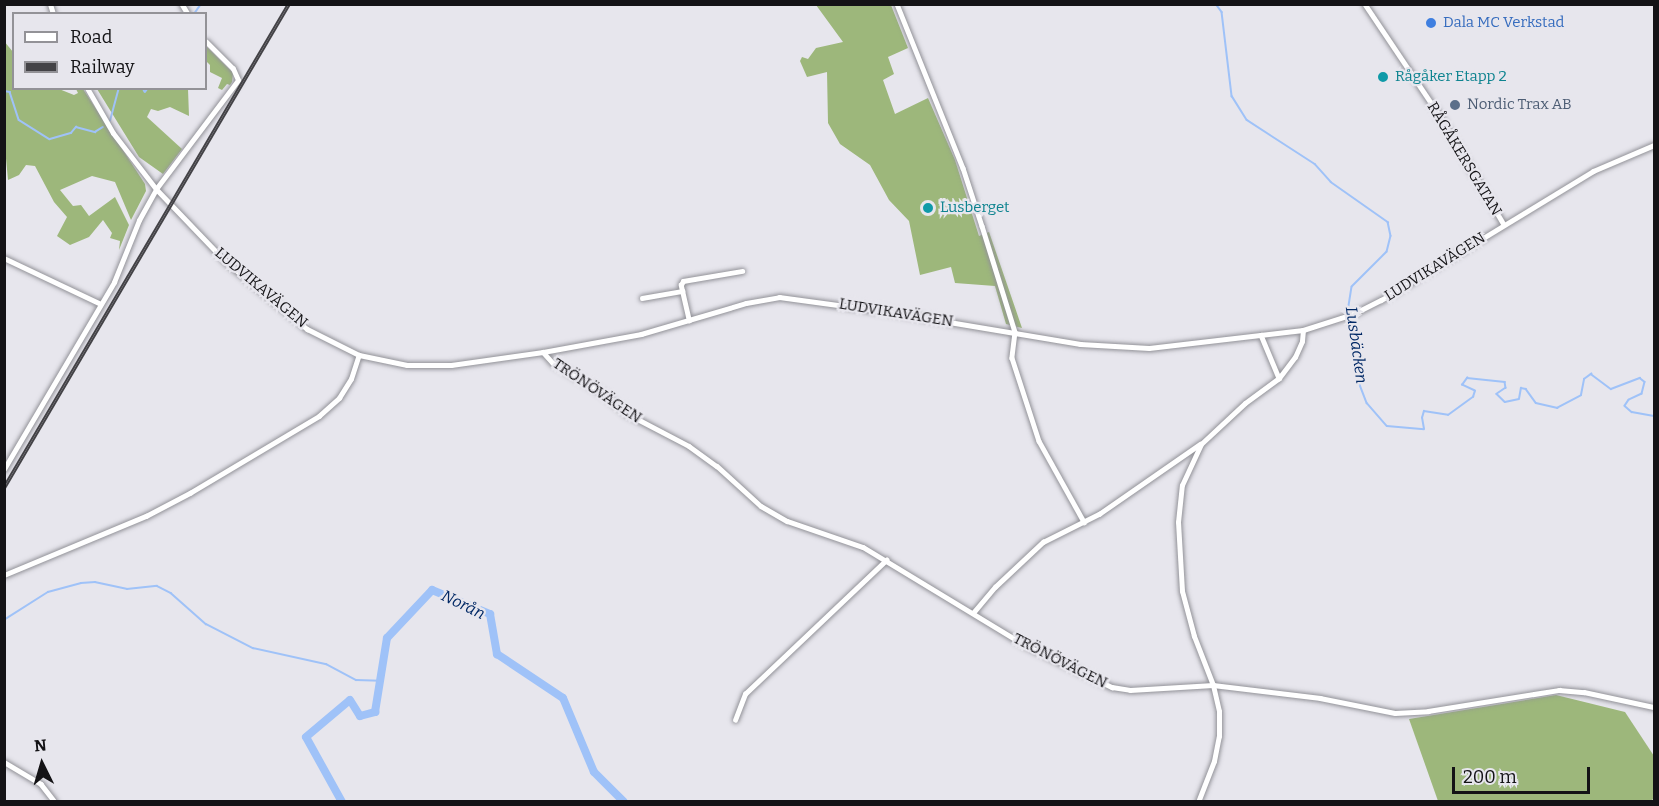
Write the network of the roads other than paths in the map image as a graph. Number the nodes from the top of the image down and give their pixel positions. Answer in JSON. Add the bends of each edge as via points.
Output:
{"nodes":[{"id":1,"x":897,"y":4,"type":"edge"},
{"id":2,"x":1365,"y":4,"type":"edge"},
{"id":3,"x":207,"y":43,"type":"edge"},
{"id":4,"x":88,"y":90,"type":"edge"},
{"id":5,"x":1654,"y":145,"type":"edge"},
{"id":6,"x":156,"y":189,"type":"junction"},
{"id":7,"x":1503,"y":224,"type":"junction"},
{"id":8,"x":4,"y":258,"type":"edge"},
{"id":9,"x":741,"y":271,"type":"dead end"},
{"id":10,"x":682,"y":291,"type":"junction"},
{"id":11,"x":642,"y":298,"type":"dead end"},
{"id":12,"x":101,"y":304,"type":"junction"},
{"id":13,"x":689,"y":321,"type":"junction"},
{"id":14,"x":1304,"y":330,"type":"junction"},
{"id":15,"x":1015,"y":332,"type":"junction"},
{"id":16,"x":1261,"y":335,"type":"junction"},
{"id":17,"x":543,"y":352,"type":"junction"},
{"id":18,"x":359,"y":355,"type":"junction"},
{"id":19,"x":1280,"y":378,"type":"junction"},
{"id":20,"x":1201,"y":444,"type":"junction"},
{"id":21,"x":4,"y":470,"type":"edge"},
{"id":22,"x":1084,"y":522,"type":"junction"},
{"id":23,"x":886,"y":561,"type":"junction"},
{"id":24,"x":4,"y":575,"type":"edge"},
{"id":25,"x":973,"y":613,"type":"junction"},
{"id":26,"x":1213,"y":685,"type":"junction"},
{"id":27,"x":1654,"y":708,"type":"edge"},
{"id":28,"x":735,"y":720,"type":"dead end"},
{"id":29,"x":4,"y":762,"type":"edge"},
{"id":30,"x":55,"y":801,"type":"edge"},
{"id":31,"x":1198,"y":801,"type":"edge"}],
"edges":[{"from":1,"to":15,"type":"street","via":[[963,168]]},
{"from":2,"to":7,"type":"street","name":"RÅGÅKERSGATAN","via":[[1440,116]]},
{"from":3,"to":6,"type":"street","via":[[233,69],[238,80]]},
{"from":4,"to":6,"type":"street","name":"LUDVIKAVÄGEN","via":[[113,133]]},
{"from":5,"to":7,"type":"street","name":"LUDVIKAVÄGEN","via":[[1593,171]]},
{"from":6,"to":12,"type":"street"},
{"from":6,"to":18,"type":"street","name":"LUDVIKAVÄGEN","via":[[225,261],[307,329]]},
{"from":7,"to":14,"type":"street","name":"LUDVIKAVÄGEN","via":[[1408,285],[1353,314]]},
{"from":8,"to":12,"type":"street"},
{"from":9,"to":10,"type":"street","via":[[683,281]]},
{"from":10,"to":11,"type":"street"},
{"from":10,"to":13,"type":"street"},
{"from":12,"to":21,"type":"street"},
{"from":13,"to":15,"type":"street","name":"LUDVIKAVÄGEN","via":[[747,303],[785,297]]},
{"from":13,"to":17,"type":"street","name":"LUDVIKAVÄGEN"},
{"from":14,"to":16,"type":"street","name":"LUDVIKAVÄGEN"},
{"from":14,"to":19,"type":"street","via":[[1295,357]]},
{"from":15,"to":16,"type":"street","name":"LUDVIKAVÄGEN","via":[[1080,344],[1149,348]]},
{"from":15,"to":22,"type":"street","via":[[1012,358],[1039,441]]},
{"from":16,"to":19,"type":"street"},
{"from":17,"to":18,"type":"street","name":"LUDVIKAVÄGEN","via":[[451,365],[407,365]]},
{"from":17,"to":23,"type":"street","name":"TRÖNÖVÄGEN","via":[[626,413],[689,446],[761,506],[787,521],[863,548]]},
{"from":18,"to":24,"type":"street","via":[[339,398],[319,416],[146,516]]},
{"from":19,"to":20,"type":"street","via":[[1245,403]]},
{"from":20,"to":22,"type":"street"},
{"from":20,"to":26,"type":"street","via":[[1182,485],[1178,522],[1182,591]]},
{"from":22,"to":25,"type":"street","via":[[1043,542],[995,586]]},
{"from":23,"to":25,"type":"street","name":"TRÖNÖVÄGEN"},
{"from":23,"to":28,"type":"street","via":[[745,694]]},
{"from":25,"to":26,"type":"street","name":"TRÖNÖVÄGEN","via":[[1025,645],[1112,687],[1130,690]]},
{"from":26,"to":27,"type":"street","name":"TRÖNÖVÄGEN","via":[[1320,698],[1395,713],[1559,690]]},
{"from":26,"to":31,"type":"street","via":[[1219,736],[1212,769]]},
{"from":29,"to":30,"type":"street","via":[[41,784]]}]}
